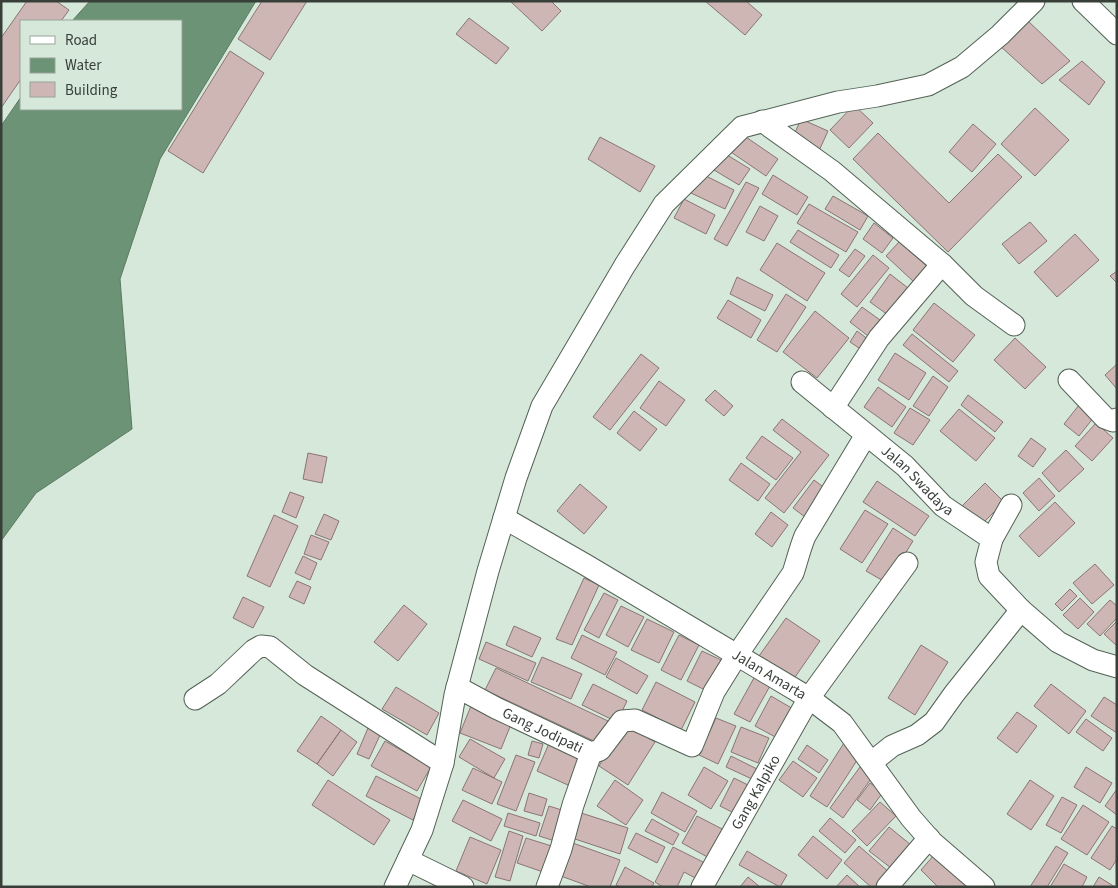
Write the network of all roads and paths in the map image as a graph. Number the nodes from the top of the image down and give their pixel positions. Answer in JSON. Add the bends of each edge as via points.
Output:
{"nodes":[{"id":1,"x":1034,"y":1,"type":"edge"},
{"id":2,"x":1083,"y":1,"type":"edge"},
{"id":3,"x":1117,"y":34,"type":"edge"},
{"id":4,"x":762,"y":121,"type":"junction"},
{"id":5,"x":942,"y":264,"type":"junction"},
{"id":6,"x":1014,"y":325,"type":"dead end"},
{"id":7,"x":1069,"y":380,"type":"dead end"},
{"id":8,"x":802,"y":382,"type":"dead end"},
{"id":9,"x":833,"y":408,"type":"junction"},
{"id":10,"x":1117,"y":419,"type":"edge"},
{"id":11,"x":866,"y":435,"type":"junction"},
{"id":12,"x":1011,"y":505,"type":"dead end"},
{"id":13,"x":504,"y":518,"type":"junction"},
{"id":14,"x":992,"y":539,"type":"junction"},
{"id":15,"x":907,"y":563,"type":"dead end"},
{"id":16,"x":1021,"y":610,"type":"junction"},
{"id":17,"x":737,"y":656,"type":"junction"},
{"id":18,"x":1115,"y":664,"type":"edge"},
{"id":19,"x":457,"y":686,"type":"junction"},
{"id":20,"x":809,"y":698,"type":"junction"},
{"id":21,"x":195,"y":699,"type":"dead end"},
{"id":22,"x":591,"y":753,"type":"junction"},
{"id":23,"x":872,"y":762,"type":"junction"},
{"id":24,"x":443,"y":763,"type":"junction"},
{"id":25,"x":929,"y":838,"type":"junction"},
{"id":26,"x":408,"y":860,"type":"junction"},
{"id":27,"x":394,"y":887,"type":"edge"},
{"id":28,"x":463,"y":887,"type":"edge"},
{"id":29,"x":547,"y":887,"type":"edge"},
{"id":30,"x":702,"y":887,"type":"edge"},
{"id":31,"x":886,"y":887,"type":"edge"},
{"id":32,"x":984,"y":887,"type":"edge"}],
"edges":[{"from":1,"to":4,"type":"street","via":[[962,67],[928,85]]},
{"from":2,"to":3,"type":"street"},
{"from":4,"to":5,"type":"street","via":[[832,171]]},
{"from":4,"to":13,"type":"street","via":[[742,127],[664,204],[635,248],[542,406]]},
{"from":5,"to":6,"type":"street","via":[[974,296]]},
{"from":5,"to":9,"type":"street","via":[[879,338]]},
{"from":7,"to":10,"type":"street","via":[[1105,418]]},
{"from":8,"to":9,"type":"street","name":"Jalan Swadaya"},
{"from":9,"to":11,"type":"street","name":"Jalan Swadaya"},
{"from":11,"to":14,"type":"street","name":"Jalan Swadaya","via":[[905,466],[943,506]]},
{"from":11,"to":17,"type":"street","via":[[805,536],[793,573]]},
{"from":12,"to":14,"type":"street"},
{"from":13,"to":17,"type":"street","name":"Jalan Amarta"},
{"from":13,"to":19,"type":"street"},
{"from":14,"to":16,"type":"street","via":[[986,562],[988,576]]},
{"from":15,"to":20,"type":"street","name":"Gang Kalpiko"},
{"from":16,"to":18,"type":"street","via":[[1058,642],[1093,660]]},
{"from":16,"to":23,"type":"street","via":[[934,722],[892,746]]},
{"from":17,"to":20,"type":"street","name":"Jalan Amarta"},
{"from":17,"to":22,"type":"street","name":"Gang Jodipati","via":[[714,692],[692,746],[635,720],[622,721],[600,750]]},
{"from":19,"to":22,"type":"street","name":"Gang Jodipati"},
{"from":19,"to":24,"type":"street"},
{"from":20,"to":23,"type":"street","name":"Jalan Amarta","via":[[842,723]]},
{"from":20,"to":30,"type":"street","name":"Gang Kalpiko"},
{"from":21,"to":24,"type":"street","via":[[218,684],[254,650],[261,646],[270,647],[305,676]]},
{"from":22,"to":29,"type":"street"},
{"from":23,"to":25,"type":"street","name":"Jalan Amarta"},
{"from":24,"to":26,"type":"street","via":[[422,830]]},
{"from":25,"to":31,"type":"street"},
{"from":25,"to":32,"type":"street","name":"Jalan Amarta"},
{"from":26,"to":27,"type":"street"},
{"from":26,"to":28,"type":"street"}]}
